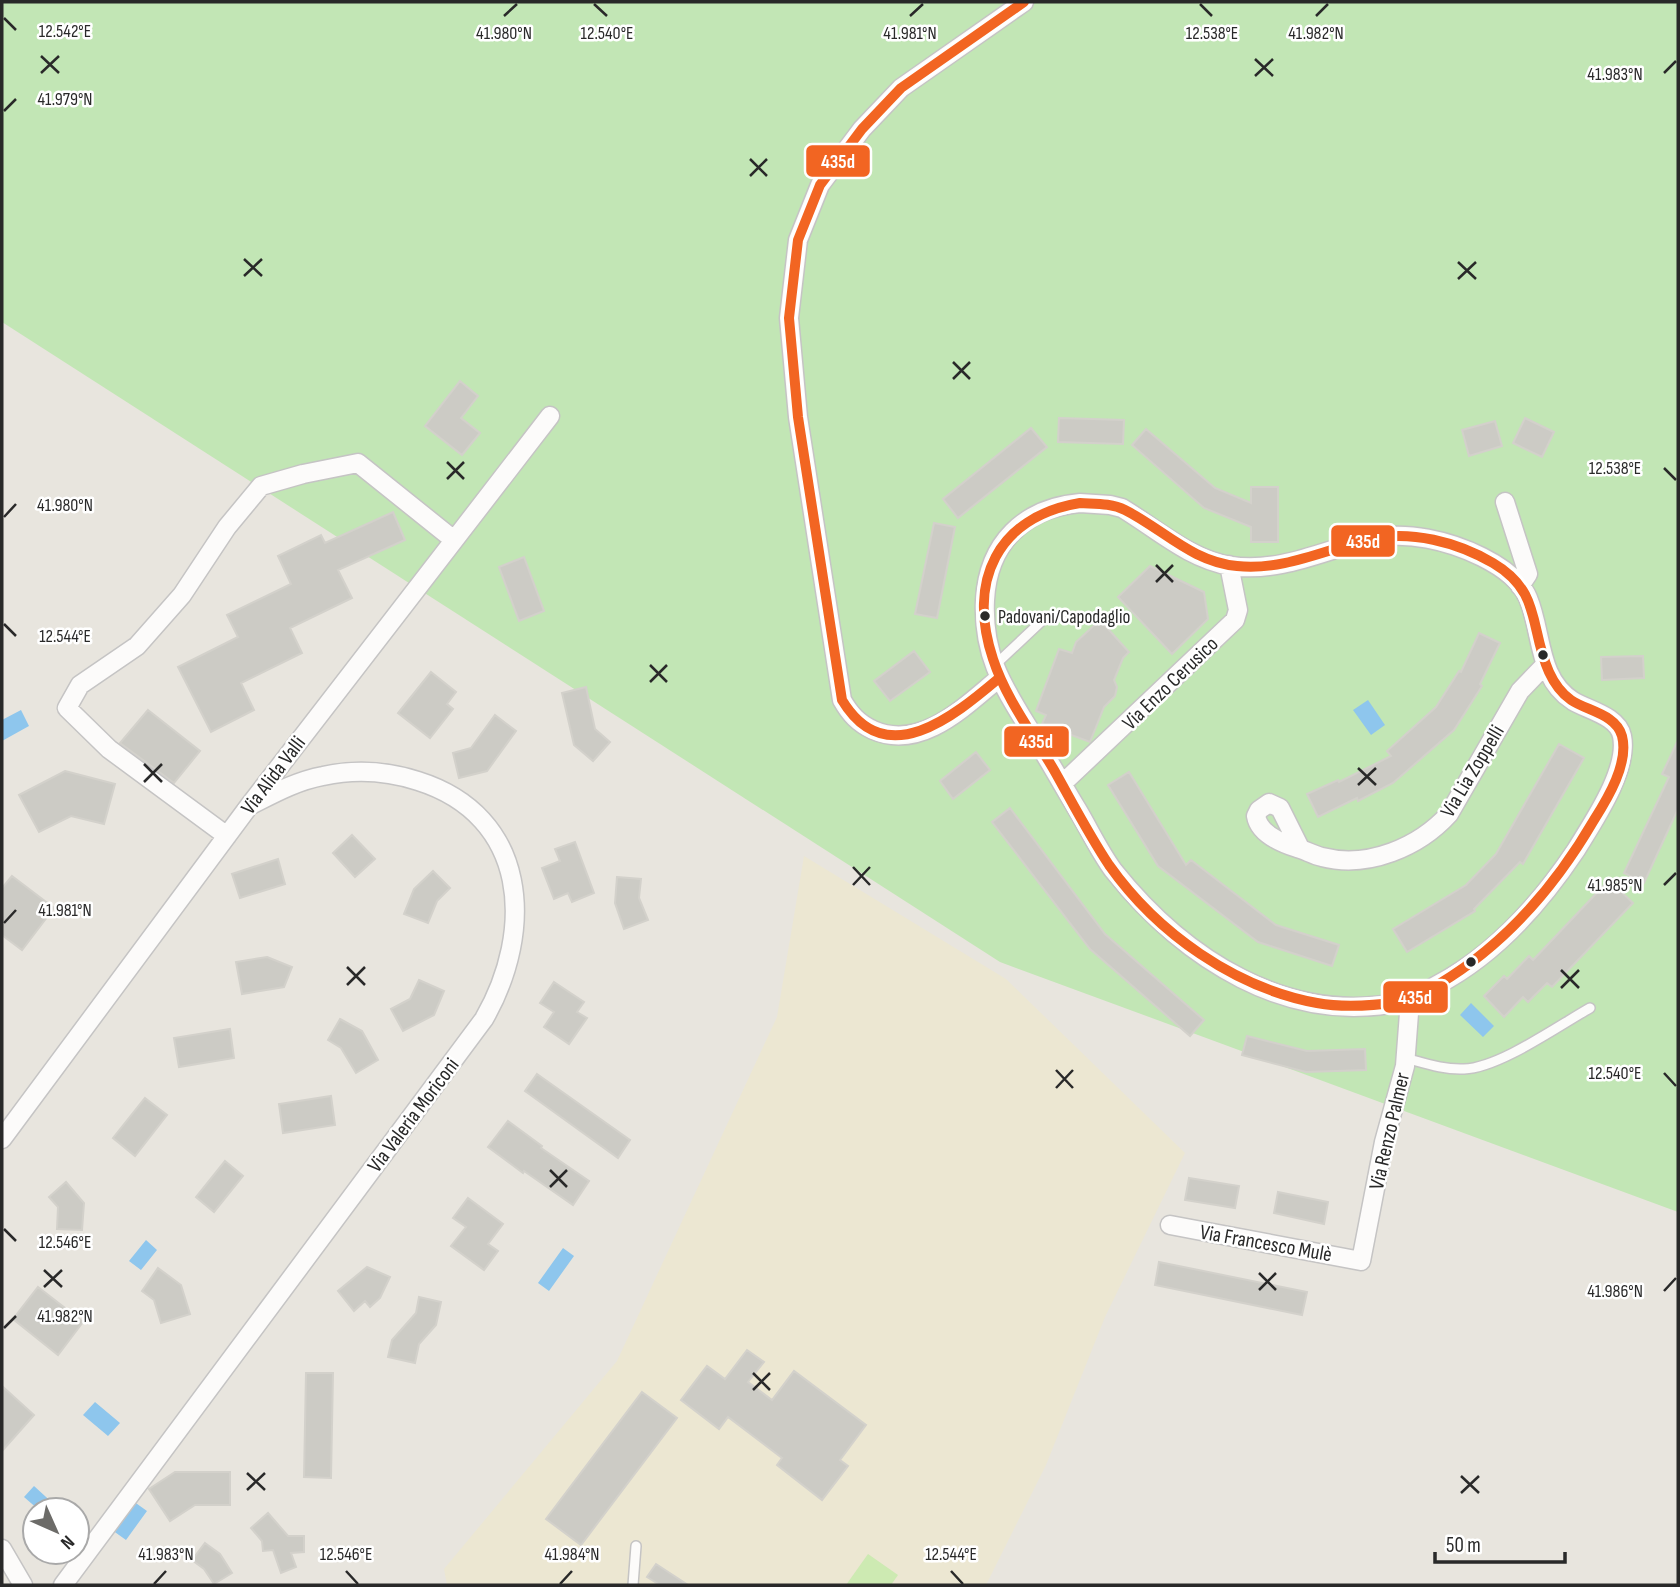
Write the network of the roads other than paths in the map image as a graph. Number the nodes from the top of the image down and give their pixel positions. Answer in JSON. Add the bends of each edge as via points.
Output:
{"nodes":[{"id":1,"x":1024,"y":2,"type":"edge"},
{"id":2,"x":550,"y":416,"type":"dead end"},
{"id":3,"x":1505,"y":502,"type":"dead end"},
{"id":4,"x":454,"y":540,"type":"junction"},
{"id":5,"x":1229,"y":565,"type":"junction"},
{"id":6,"x":1520,"y":586,"type":"junction"},
{"id":7,"x":1045,"y":618,"type":"dead end"},
{"id":8,"x":1545,"y":665,"type":"junction"},
{"id":9,"x":996,"y":672,"type":"junction"},
{"id":10,"x":1062,"y":784,"type":"junction"},
{"id":11,"x":249,"y":806,"type":"junction"},
{"id":12,"x":227,"y":836,"type":"junction"},
{"id":13,"x":1300,"y":848,"type":"dead end"},
{"id":14,"x":1410,"y":1000,"type":"junction"},
{"id":15,"x":1590,"y":1008,"type":"dead end"},
{"id":16,"x":1405,"y":1058,"type":"junction"},
{"id":17,"x":2,"y":1139,"type":"edge"},
{"id":18,"x":1170,"y":1225,"type":"dead end"},
{"id":19,"x":1361,"y":1261,"type":"joint"},
{"id":20,"x":636,"y":1546,"type":"dead end"},
{"id":21,"x":2,"y":1549,"type":"edge"},
{"id":22,"x":23,"y":1585,"type":"edge"},
{"id":23,"x":63,"y":1585,"type":"edge"},
{"id":24,"x":633,"y":1585,"type":"edge"}],
"edges":[{"from":1,"to":9,"type":"street","via":[[901,88],[827,176],[798,240],[789,318],[798,417],[842,700],[848,711],[878,732],[900,736],[920,732],[946,720]]},
{"from":2,"to":4,"type":"street","name":"Via Alida Valli"},
{"from":3,"to":6,"type":"street","via":[[1528,574]]},
{"from":4,"to":11,"type":"street","name":"Via Alida Valli"},
{"from":4,"to":12,"type":"street","via":[[358,463],[261,485],[182,595],[137,646],[80,685],[66,708],[109,749]]},
{"from":5,"to":6,"type":"street","via":[[1278,565],[1371,539],[1410,537],[1482,557],[1509,573]]},
{"from":5,"to":9,"type":"street","via":[[1188,550],[1110,505],[1067,504],[1037,513],[1003,543],[989,572],[985,622]]},
{"from":5,"to":10,"type":"street","name":"Via Enzo Cerusico","via":[[1236,620]]},
{"from":6,"to":8,"type":"street","via":[[1527,594]]},
{"from":7,"to":9,"type":"lane"},
{"from":8,"to":13,"type":"street","name":"Via Lia Zoppelli","via":[[1520,691],[1449,814],[1434,830],[1404,848],[1359,860],[1322,857]]},
{"from":8,"to":14,"type":"street","via":[[1560,691],[1616,724],[1622,736],[1617,774],[1558,877],[1522,919],[1485,955]]},
{"from":9,"to":10,"type":"street"},
{"from":10,"to":14,"type":"street","via":[[1111,867],[1158,919],[1228,973],[1303,1002],[1360,1007]]},
{"from":11,"to":12,"type":"street","name":"Via Alida Valli"},
{"from":11,"to":23,"type":"street","name":"Via Valeria Moriconi","via":[[301,781],[348,772],[390,774],[450,795],[486,823],[507,859],[517,913],[512,950],[484,1019]]},
{"from":12,"to":17,"type":"street","name":"Via Alida Valli"},
{"from":14,"to":16,"type":"street","name":"Via Renzo Palmer"},
{"from":15,"to":16,"type":"lane","via":[[1481,1066],[1463,1069]]},
{"from":16,"to":19,"type":"street","name":"Via Renzo Palmer"},
{"from":18,"to":19,"type":"street","name":"Via Francesco Mulè"},
{"from":20,"to":24,"type":"lane"},
{"from":21,"to":22,"type":"street"}]}
